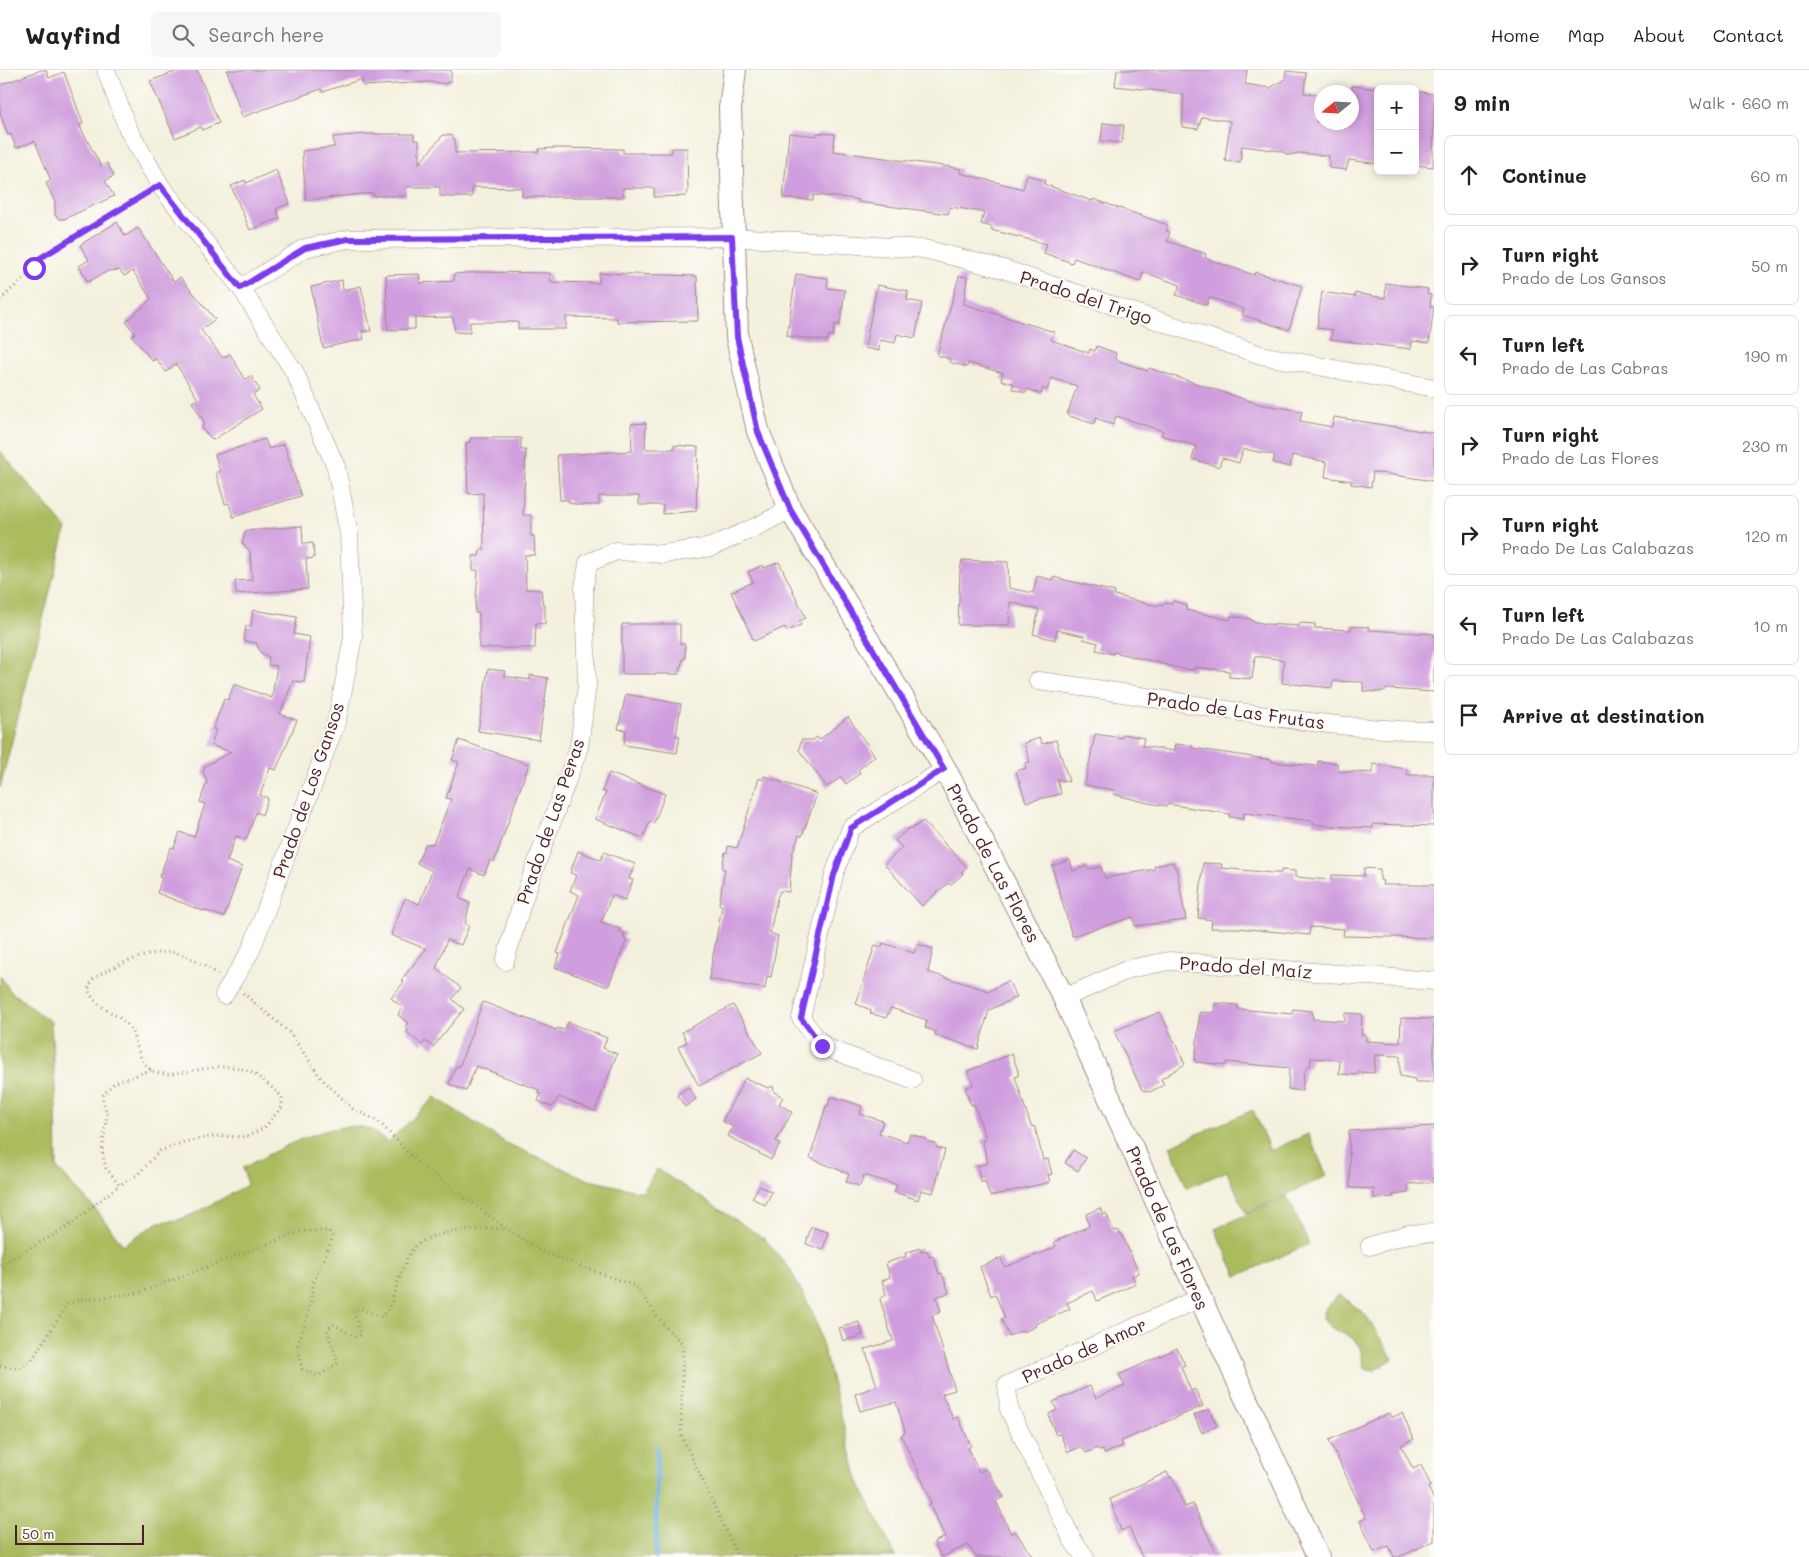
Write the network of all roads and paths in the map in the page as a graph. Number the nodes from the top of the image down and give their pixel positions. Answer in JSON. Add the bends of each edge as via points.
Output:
{"nodes":[{"id":1,"x":106,"y":70,"type":"edge"},
{"id":2,"x":735,"y":70,"type":"edge"},
{"id":3,"x":160,"y":185,"type":"junction"},
{"id":4,"x":732,"y":237,"type":"junction"},
{"id":5,"x":240,"y":288,"type":"junction"},
{"id":6,"x":0,"y":300,"type":"edge"},
{"id":7,"x":1434,"y":388,"type":"edge"},
{"id":8,"x":790,"y":509,"type":"junction"},
{"id":9,"x":1038,"y":681,"type":"dead end"},
{"id":10,"x":1434,"y":731,"type":"edge"},
{"id":11,"x":944,"y":769,"type":"junction"},
{"id":12,"x":505,"y":961,"type":"dead end"},
{"id":13,"x":1434,"y":981,"type":"edge"},
{"id":14,"x":227,"y":989,"type":"junction"},
{"id":15,"x":1064,"y":998,"type":"junction"},
{"id":16,"x":150,"y":1070,"type":"junction"},
{"id":17,"x":912,"y":1080,"type":"dead end"},
{"id":18,"x":119,"y":1185,"type":"junction"},
{"id":19,"x":506,"y":1228,"type":"junction"},
{"id":20,"x":1434,"y":1233,"type":"edge"},
{"id":21,"x":1370,"y":1246,"type":"dead end"},
{"id":22,"x":0,"y":1265,"type":"edge"},
{"id":23,"x":1200,"y":1298,"type":"junction"},
{"id":24,"x":0,"y":1366,"type":"edge"},
{"id":25,"x":738,"y":1557,"type":"edge"},
{"id":26,"x":1086,"y":1557,"type":"edge"},
{"id":27,"x":1318,"y":1557,"type":"edge"}],
"edges":[{"from":1,"to":3,"type":"street","name":"Prado de Los Gansos","via":[[128,129]]},
{"from":2,"to":4,"type":"street","name":"Prado de Las Flores","via":[[730,109]]},
{"from":3,"to":5,"type":"street","name":"Prado de Los Gansos"},
{"from":3,"to":6,"type":"path","via":[[37,260],[32,271]]},
{"from":4,"to":5,"type":"street","name":"Prado del Trigo","via":[[348,239],[305,248]]},
{"from":4,"to":7,"type":"street","name":"Prado del Trigo","via":[[924,249],[1003,269],[1262,355]]},
{"from":4,"to":8,"type":"street","name":"Prado de Las Flores","via":[[737,337],[758,432]]},
{"from":5,"to":14,"type":"street","name":"Prado de Los Gansos","via":[[295,373],[336,467],[349,534],[353,637],[337,720],[251,950]]},
{"from":8,"to":11,"type":"street","name":"Prado de Las Flores"},
{"from":8,"to":12,"type":"street","name":"Prado de Las Peras","via":[[712,546],[662,554],[616,551],[588,563],[584,588],[587,685],[578,747],[522,903]]},
{"from":9,"to":10,"type":"street","name":"Prado de Las Frutas","via":[[1375,730]]},
{"from":11,"to":15,"type":"street","name":"Prado de Las Flores"},
{"from":11,"to":17,"type":"street","via":[[851,828],[834,875],[801,1018],[822,1046]]},
{"from":13,"to":15,"type":"street","name":"Prado del Maíz","via":[[1169,961],[1129,969]]},
{"from":14,"to":16,"type":"path","via":[[204,964],[175,953],[124,962],[94,978],[88,990],[97,1003],[130,1028],[138,1052]]},
{"from":14,"to":19,"type":"path","via":[[290,1033],[321,1078],[353,1109],[378,1121],[417,1162]]},
{"from":15,"to":23,"type":"street","name":"Prado de Las Flores"},
{"from":16,"to":18,"type":"path","via":[[114,1083],[102,1096],[107,1114],[102,1151],[106,1168]]},
{"from":16,"to":18,"type":"path","via":[[167,1075],[217,1066],[239,1067],[261,1076],[282,1097],[282,1107],[264,1128],[246,1136],[216,1136],[160,1151],[137,1175]]},
{"from":18,"to":22,"type":"path","via":[[68,1227]]},
{"from":19,"to":24,"type":"path","via":[[448,1232],[421,1240],[411,1250],[388,1310],[381,1317],[360,1308],[354,1311],[361,1336],[356,1337],[333,1324],[328,1330],[338,1363],[318,1376],[302,1369],[298,1345],[313,1284],[332,1237],[329,1231],[301,1231],[139,1293],[67,1304],[32,1361],[19,1368]]},
{"from":19,"to":25,"type":"path","via":[[542,1252],[635,1286],[683,1344],[681,1434]]},
{"from":20,"to":21,"type":"street","via":[[1408,1234]]},
{"from":23,"to":26,"type":"street","name":"Prado de Amor","via":[[1007,1385],[1009,1409],[1073,1541]]},
{"from":23,"to":27,"type":"street","name":"Prado de Las Flores"}]}
